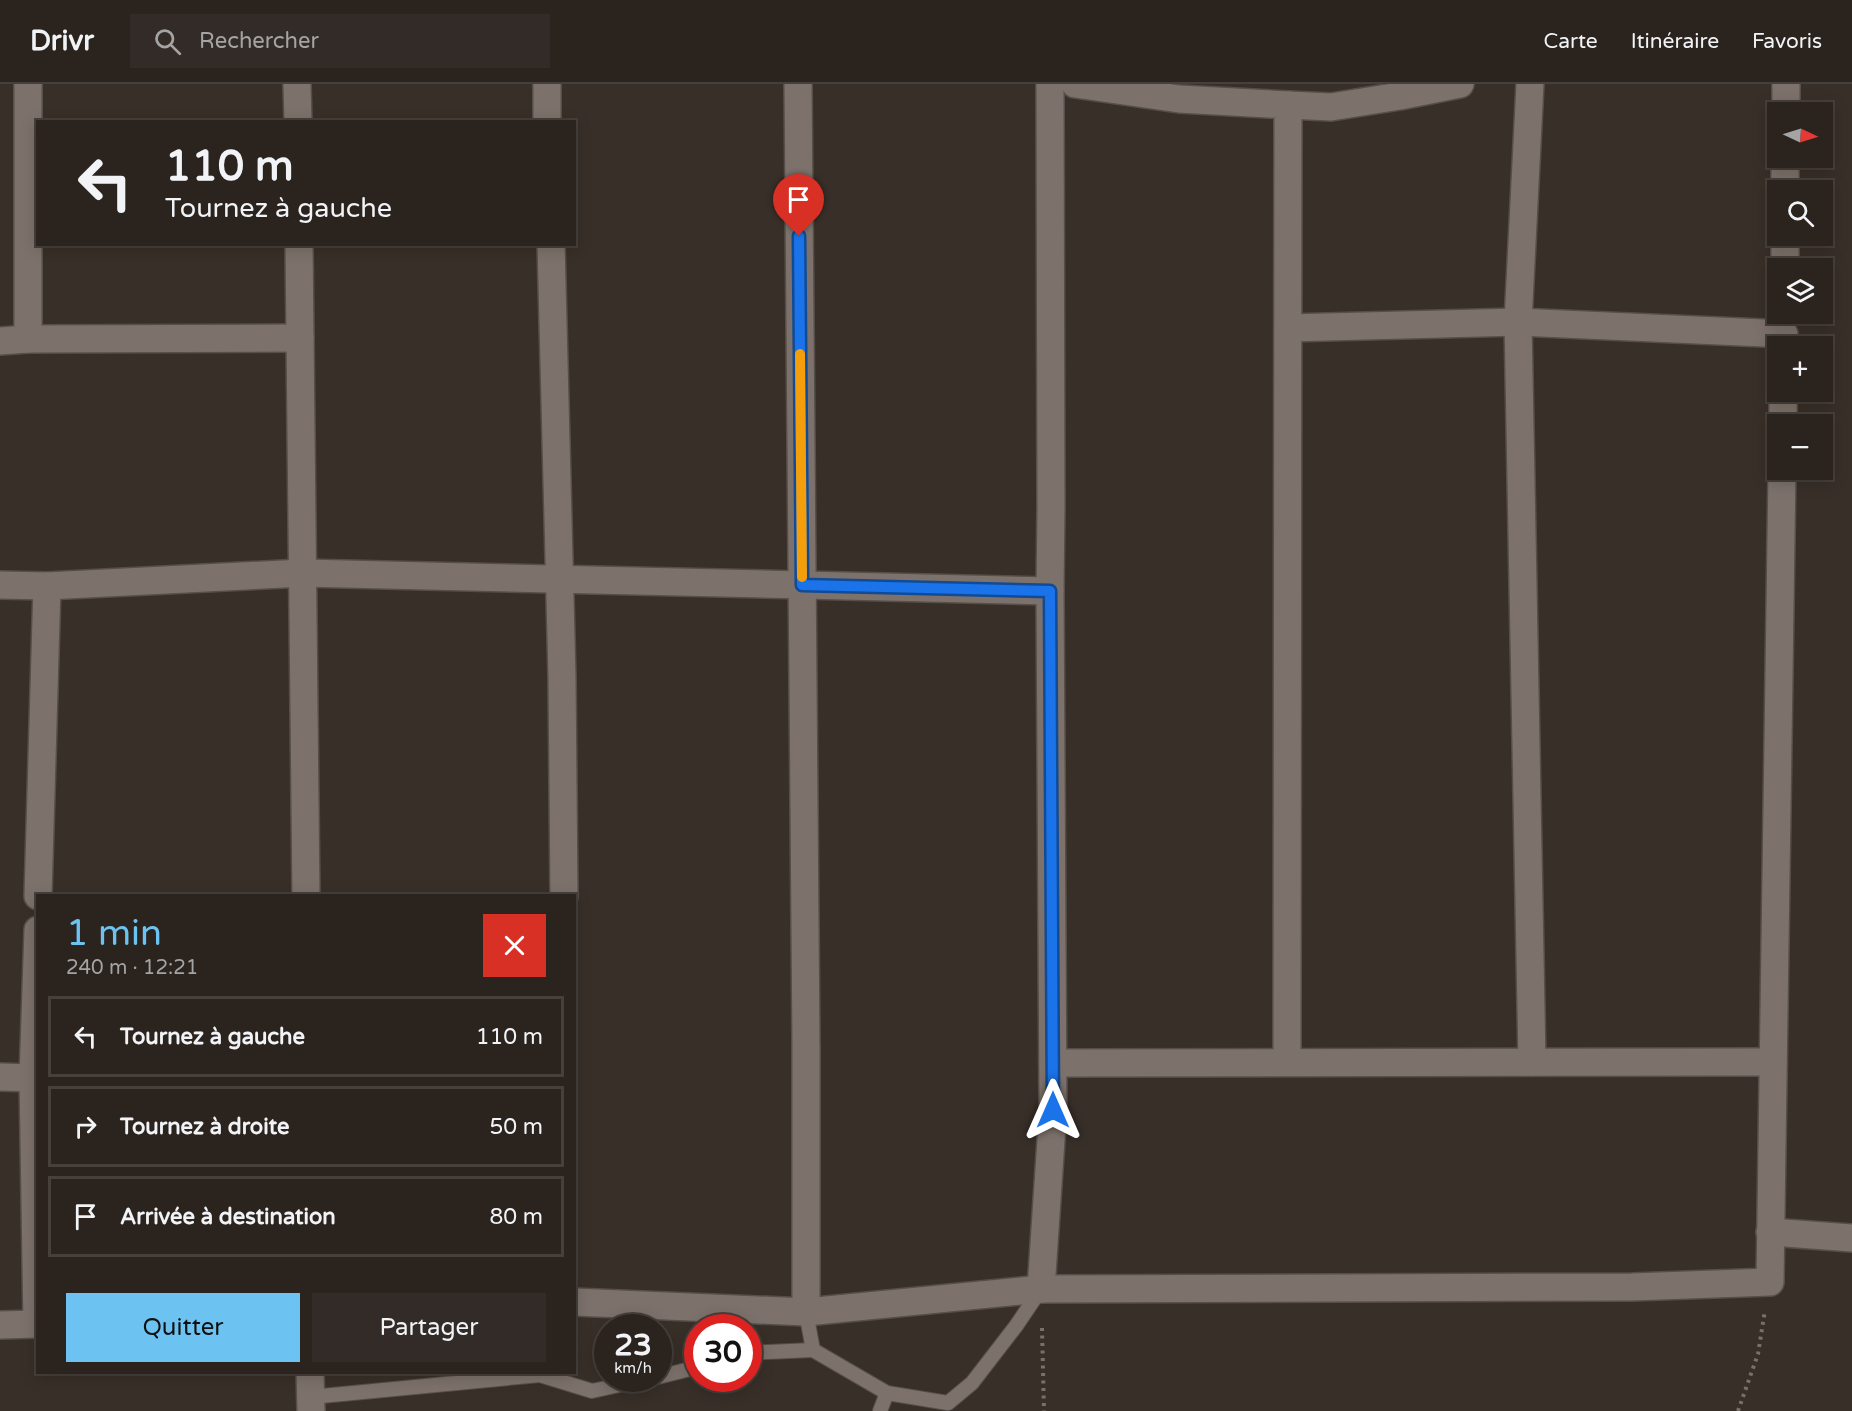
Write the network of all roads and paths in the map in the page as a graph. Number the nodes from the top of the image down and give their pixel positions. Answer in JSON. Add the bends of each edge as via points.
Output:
{"nodes":[{"id":1,"x":28,"y":84,"type":"edge"},
{"id":2,"x":297,"y":84,"type":"edge"},
{"id":3,"x":547,"y":84,"type":"edge"},
{"id":4,"x":798,"y":84,"type":"edge"},
{"id":5,"x":1050,"y":84,"type":"edge"},
{"id":6,"x":1075,"y":84,"type":"edge"},
{"id":7,"x":1460,"y":84,"type":"edge"},
{"id":8,"x":1530,"y":84,"type":"edge"},
{"id":9,"x":1786,"y":84,"type":"edge"},
{"id":10,"x":1786,"y":102,"type":"edge"},
{"id":11,"x":1288,"y":105,"type":"junction"},
{"id":12,"x":298,"y":120,"type":"edge"},
{"id":13,"x":547,"y":120,"type":"edge"},
{"id":14,"x":299,"y":246,"type":"edge"},
{"id":15,"x":552,"y":246,"type":"edge"},
{"id":16,"x":1518,"y":321,"type":"junction"},
{"id":17,"x":1288,"y":328,"type":"junction"},
{"id":18,"x":1784,"y":331,"type":"edge"},
{"id":19,"x":300,"y":338,"type":"junction"},
{"id":20,"x":28,"y":339,"type":"junction"},
{"id":21,"x":0,"y":341,"type":"edge"},
{"id":22,"x":1782,"y":480,"type":"edge"},
{"id":23,"x":303,"y":573,"type":"junction"},
{"id":24,"x":560,"y":579,"type":"junction"},
{"id":25,"x":0,"y":585,"type":"edge"},
{"id":26,"x":802,"y":585,"type":"junction"},
{"id":27,"x":47,"y":586,"type":"junction"},
{"id":28,"x":1050,"y":591,"type":"junction"},
{"id":29,"x":39,"y":894,"type":"edge"},
{"id":30,"x":306,"y":894,"type":"edge"},
{"id":31,"x":564,"y":894,"type":"edge"},
{"id":32,"x":36,"y":989,"type":"edge"},
{"id":33,"x":1287,"y":1062,"type":"junction"},
{"id":34,"x":1532,"y":1062,"type":"junction"},
{"id":35,"x":1773,"y":1062,"type":"junction"},
{"id":36,"x":1053,"y":1064,"type":"junction"},
{"id":37,"x":0,"y":1077,"type":"edge"},
{"id":38,"x":33,"y":1078,"type":"junction"},
{"id":39,"x":1770,"y":1232,"type":"junction"},
{"id":40,"x":1852,"y":1238,"type":"edge"},
{"id":41,"x":36,"y":1262,"type":"edge"},
{"id":42,"x":1770,"y":1282,"type":"junction"},
{"id":43,"x":1041,"y":1289,"type":"junction"},
{"id":44,"x":576,"y":1302,"type":"edge"},
{"id":45,"x":806,"y":1312,"type":"junction"},
{"id":46,"x":36,"y":1324,"type":"edge"},
{"id":47,"x":0,"y":1325,"type":"edge"},
{"id":48,"x":813,"y":1350,"type":"junction"},
{"id":49,"x":762,"y":1352,"type":"edge"},
{"id":50,"x":594,"y":1391,"type":"edge"},
{"id":51,"x":887,"y":1392,"type":"junction"},
{"id":52,"x":311,"y":1394,"type":"edge"},
{"id":53,"x":880,"y":1411,"type":"edge"},
{"id":54,"x":1044,"y":1411,"type":"edge"},
{"id":55,"x":1738,"y":1411,"type":"edge"}],
"edges":[{"from":1,"to":20,"type":"street"},
{"from":2,"to":12,"type":"street"},
{"from":3,"to":13,"type":"street"},
{"from":4,"to":26,"type":"street"},
{"from":5,"to":28,"type":"street"},
{"from":6,"to":11,"type":"street","via":[[1179,99]]},
{"from":7,"to":11,"type":"street","via":[[1331,107]]},
{"from":8,"to":16,"type":"street"},
{"from":9,"to":10,"type":"street"},
{"from":11,"to":17,"type":"street"},
{"from":14,"to":19,"type":"street"},
{"from":15,"to":24,"type":"street"},
{"from":16,"to":17,"type":"street"},
{"from":16,"to":18,"type":"street"},
{"from":16,"to":34,"type":"street"},
{"from":17,"to":33,"type":"street"},
{"from":19,"to":20,"type":"street"},
{"from":19,"to":23,"type":"street"},
{"from":20,"to":21,"type":"street"},
{"from":22,"to":35,"type":"street"},
{"from":23,"to":24,"type":"street"},
{"from":23,"to":27,"type":"street"},
{"from":23,"to":30,"type":"street"},
{"from":24,"to":26,"type":"street"},
{"from":24,"to":31,"type":"street"},
{"from":25,"to":27,"type":"street"},
{"from":26,"to":28,"type":"street"},
{"from":26,"to":45,"type":"street"},
{"from":27,"to":29,"type":"street"},
{"from":28,"to":36,"type":"street"},
{"from":32,"to":38,"type":"street"},
{"from":33,"to":34,"type":"street"},
{"from":33,"to":36,"type":"street"},
{"from":34,"to":35,"type":"street"},
{"from":35,"to":39,"type":"street"},
{"from":36,"to":43,"type":"street"},
{"from":37,"to":38,"type":"street"},
{"from":38,"to":41,"type":"street"},
{"from":39,"to":40,"type":"street"},
{"from":39,"to":42,"type":"street"},
{"from":42,"to":43,"type":"street","via":[[1632,1287]]},
{"from":42,"to":55,"type":"path","via":[[1758,1354]]},
{"from":43,"to":45,"type":"street"},
{"from":43,"to":51,"type":"lane","via":[[972,1383],[948,1403]]},
{"from":43,"to":54,"type":"path"},
{"from":44,"to":45,"type":"street"},
{"from":45,"to":48,"type":"lane"},
{"from":46,"to":47,"type":"street"},
{"from":48,"to":49,"type":"lane"},
{"from":48,"to":51,"type":"lane"},
{"from":50,"to":52,"type":"lane","via":[[540,1375]]},
{"from":51,"to":53,"type":"lane"}]}
